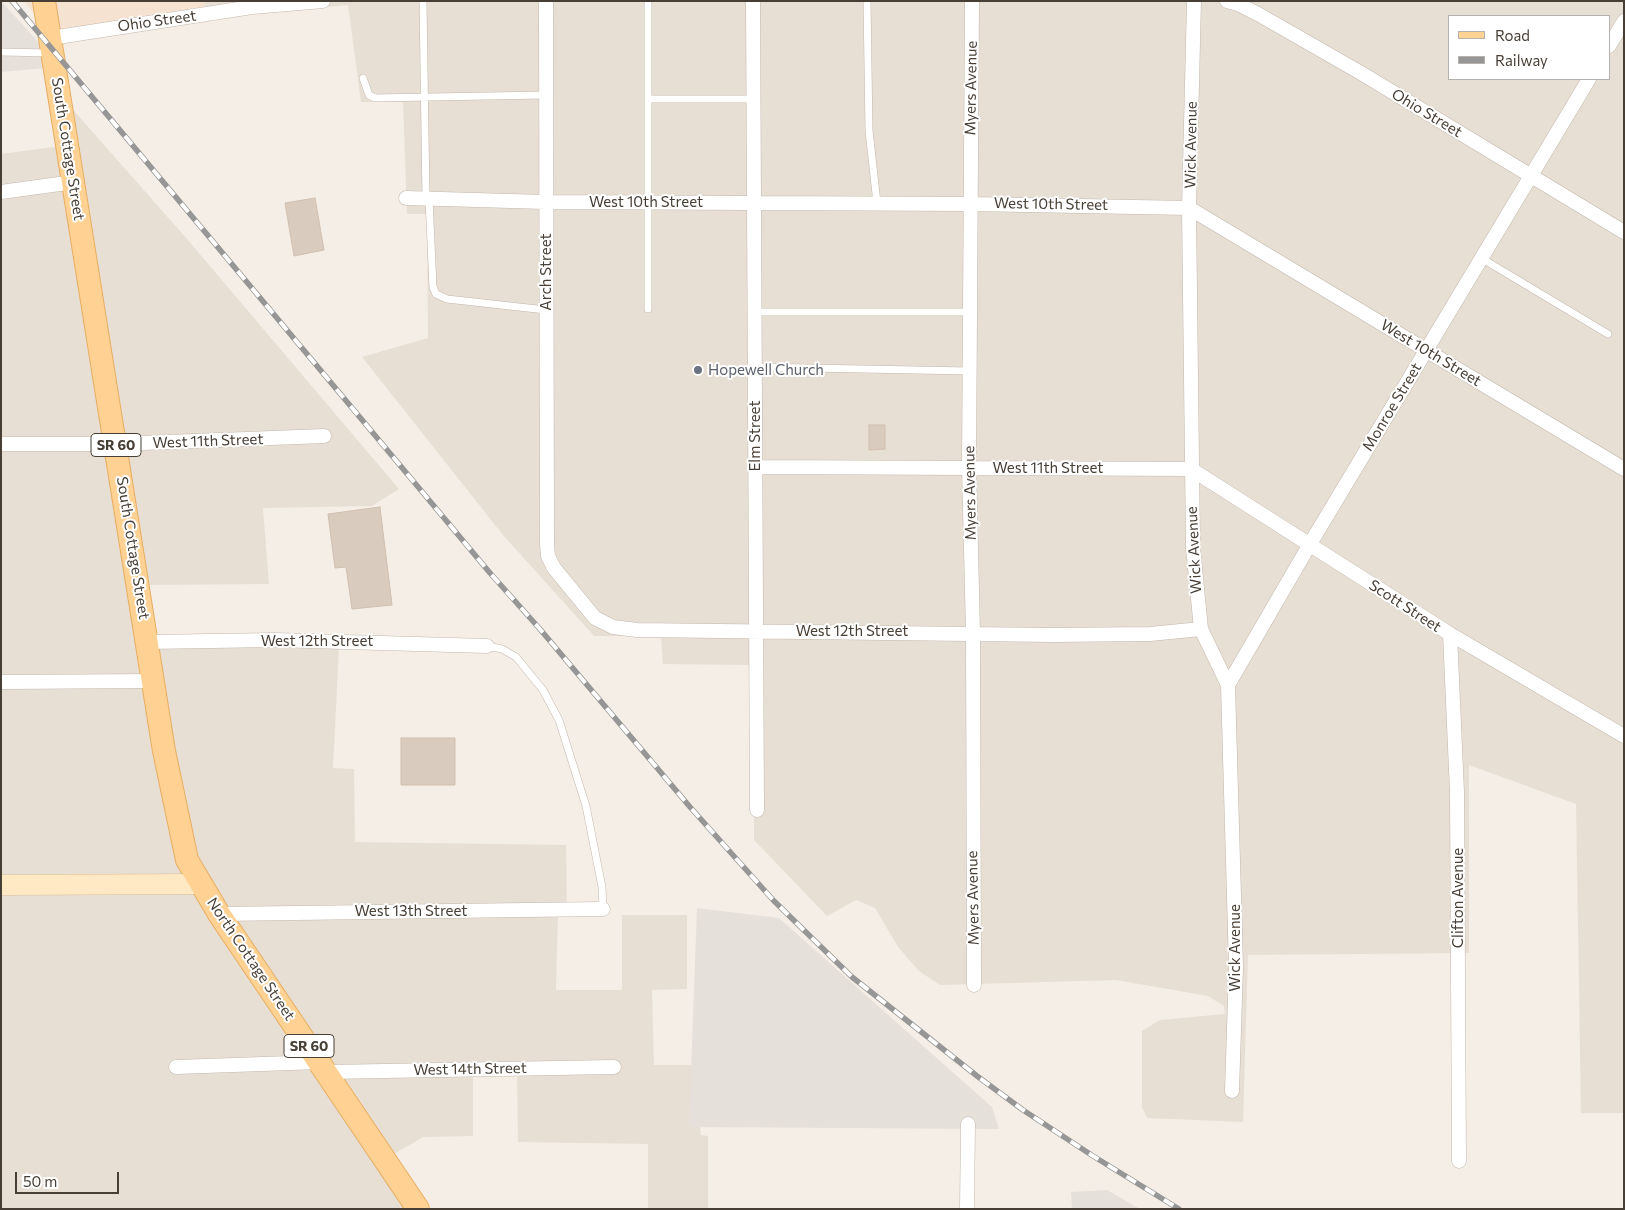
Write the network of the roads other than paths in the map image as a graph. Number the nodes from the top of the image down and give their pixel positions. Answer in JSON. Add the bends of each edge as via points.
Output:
{"nodes":[{"id":1,"x":44,"y":1,"type":"edge"},
{"id":2,"x":323,"y":1,"type":"edge"},
{"id":3,"x":423,"y":1,"type":"edge"},
{"id":4,"x":546,"y":1,"type":"edge"},
{"id":5,"x":648,"y":1,"type":"edge"},
{"id":6,"x":753,"y":1,"type":"edge"},
{"id":7,"x":867,"y":1,"type":"edge"},
{"id":8,"x":972,"y":1,"type":"edge"},
{"id":9,"x":1194,"y":1,"type":"edge"},
{"id":10,"x":1227,"y":1,"type":"edge"},
{"id":11,"x":1624,"y":21,"type":"edge"},
{"id":12,"x":1610,"y":44,"type":"edge"},
{"id":13,"x":52,"y":45,"type":"junction"},
{"id":14,"x":1,"y":52,"type":"edge"},
{"id":15,"x":363,"y":78,"type":"dead end"},
{"id":16,"x":1588,"y":80,"type":"edge"},
{"id":17,"x":546,"y":95,"type":"junction"},
{"id":18,"x":425,"y":98,"type":"junction"},
{"id":19,"x":648,"y":99,"type":"junction"},
{"id":20,"x":753,"y":99,"type":"junction"},
{"id":21,"x":1531,"y":177,"type":"junction"},
{"id":22,"x":74,"y":182,"type":"junction"},
{"id":23,"x":1,"y":192,"type":"edge"},
{"id":24,"x":406,"y":198,"type":"dead end"},
{"id":25,"x":428,"y":199,"type":"junction"},
{"id":26,"x":545,"y":202,"type":"junction"},
{"id":27,"x":648,"y":202,"type":"junction"},
{"id":28,"x":754,"y":203,"type":"junction"},
{"id":29,"x":877,"y":203,"type":"junction"},
{"id":30,"x":970,"y":204,"type":"junction"},
{"id":31,"x":1189,"y":208,"type":"junction"},
{"id":32,"x":1624,"y":232,"type":"edge"},
{"id":33,"x":1482,"y":258,"type":"junction"},
{"id":34,"x":648,"y":309,"type":"dead end"},
{"id":35,"x":546,"y":310,"type":"junction"},
{"id":36,"x":754,"y":312,"type":"junction"},
{"id":37,"x":970,"y":312,"type":"junction"},
{"id":38,"x":1608,"y":334,"type":"dead end"},
{"id":39,"x":1427,"y":350,"type":"junction"},
{"id":40,"x":754,"y":367,"type":"junction"},
{"id":41,"x":969,"y":372,"type":"junction"},
{"id":42,"x":324,"y":436,"type":"dead end"},
{"id":43,"x":1,"y":444,"type":"edge"},
{"id":44,"x":116,"y":444,"type":"junction"},
{"id":45,"x":755,"y":467,"type":"junction"},
{"id":46,"x":969,"y":467,"type":"junction"},
{"id":47,"x":1191,"y":469,"type":"junction"},
{"id":48,"x":1624,"y":469,"type":"edge"},
{"id":49,"x":547,"y":544,"type":"joint"},
{"id":50,"x":1310,"y":544,"type":"junction"},
{"id":51,"x":1201,"y":629,"type":"junction"},
{"id":52,"x":756,"y":630,"type":"junction"},
{"id":53,"x":973,"y":632,"type":"junction"},
{"id":54,"x":1450,"y":634,"type":"junction"},
{"id":55,"x":148,"y":642,"type":"junction"},
{"id":56,"x":487,"y":646,"type":"joint"},
{"id":57,"x":1,"y":682,"type":"edge"},
{"id":58,"x":154,"y":682,"type":"junction"},
{"id":59,"x":1228,"y":686,"type":"junction"},
{"id":60,"x":1624,"y":736,"type":"edge"},
{"id":61,"x":757,"y":810,"type":"dead end"},
{"id":62,"x":201,"y":884,"type":"junction"},
{"id":63,"x":1,"y":885,"type":"edge"},
{"id":64,"x":603,"y":909,"type":"joint"},
{"id":65,"x":219,"y":914,"type":"junction"},
{"id":66,"x":974,"y":985,"type":"dead end"},
{"id":67,"x":176,"y":1067,"type":"dead end"},
{"id":68,"x":323,"y":1067,"type":"junction"},
{"id":69,"x":614,"y":1067,"type":"dead end"},
{"id":70,"x":1232,"y":1091,"type":"dead end"},
{"id":71,"x":968,"y":1124,"type":"dead end"},
{"id":72,"x":1459,"y":1161,"type":"dead end"},
{"id":73,"x":418,"y":1209,"type":"edge"},
{"id":74,"x":966,"y":1209,"type":"edge"}],
"edges":[{"from":1,"to":13,"type":"main road","name":"South Cottage Street","number":"SR 60"},
{"from":2,"to":13,"type":"street","name":"Ohio Street","via":[[252,6]]},
{"from":3,"to":18,"type":"lane"},
{"from":4,"to":17,"type":"street","name":"Arch Street"},
{"from":5,"to":19,"type":"lane"},
{"from":6,"to":20,"type":"street","name":"Elm Street"},
{"from":7,"to":29,"type":"lane","via":[[868,131]]},
{"from":8,"to":30,"type":"street","name":"Myers Avenue"},
{"from":9,"to":31,"type":"street","name":"Wick Avenue"},
{"from":10,"to":21,"type":"street","name":"Ohio Street","via":[[1258,14],[1352,68]]},
{"from":11,"to":12,"type":"street"},
{"from":13,"to":14,"type":"lane"},
{"from":13,"to":22,"type":"main road","name":"South Cottage Street","number":"SR 60"},
{"from":15,"to":18,"type":"lane","via":[[369,95],[375,98]]},
{"from":16,"to":21,"type":"street","name":"Monroe Street"},
{"from":17,"to":18,"type":"lane"},
{"from":17,"to":26,"type":"street","name":"Arch Street"},
{"from":18,"to":25,"type":"lane"},
{"from":19,"to":20,"type":"lane"},
{"from":19,"to":27,"type":"lane"},
{"from":20,"to":28,"type":"street","name":"Elm Street"},
{"from":21,"to":32,"type":"street","name":"Ohio Street"},
{"from":21,"to":33,"type":"street","name":"Monroe Street"},
{"from":22,"to":23,"type":"street"},
{"from":22,"to":44,"type":"main road","name":"South Cottage Street","number":"SR 60"},
{"from":24,"to":25,"type":"street","name":"West 10th Street"},
{"from":25,"to":26,"type":"street","name":"West 10th Street"},
{"from":25,"to":35,"type":"lane","via":[[436,294],[447,299]]},
{"from":26,"to":27,"type":"street","name":"West 10th Street"},
{"from":26,"to":35,"type":"street","name":"Arch Street"},
{"from":27,"to":28,"type":"street","name":"West 10th Street"},
{"from":27,"to":34,"type":"lane"},
{"from":28,"to":29,"type":"street","name":"West 10th Street"},
{"from":28,"to":36,"type":"street","name":"Elm Street"},
{"from":29,"to":30,"type":"street","name":"West 10th Street"},
{"from":30,"to":31,"type":"street","name":"West 10th Street"},
{"from":30,"to":37,"type":"street","name":"Myers Avenue"},
{"from":31,"to":39,"type":"street","name":"West 10th Street"},
{"from":31,"to":47,"type":"street","name":"Wick Avenue"},
{"from":33,"to":38,"type":"lane"},
{"from":33,"to":39,"type":"street","name":"Monroe Street"},
{"from":35,"to":49,"type":"street","name":"Arch Street"},
{"from":36,"to":37,"type":"lane"},
{"from":36,"to":40,"type":"street","name":"Elm Street"},
{"from":37,"to":41,"type":"street","name":"Myers Avenue"},
{"from":39,"to":48,"type":"street","name":"West 10th Street"},
{"from":39,"to":50,"type":"street","name":"Monroe Street"},
{"from":40,"to":41,"type":"lane"},
{"from":40,"to":45,"type":"street","name":"Elm Street"},
{"from":41,"to":46,"type":"street","name":"Myers Avenue"},
{"from":42,"to":44,"type":"street","name":"West 11th Street"},
{"from":43,"to":44,"type":"street","name":"West 11th Street"},
{"from":44,"to":55,"type":"main road","name":"South Cottage Street","number":"SR 60"},
{"from":45,"to":46,"type":"street","name":"West 11th Street"},
{"from":45,"to":52,"type":"street","name":"Elm Street"},
{"from":46,"to":47,"type":"street","name":"West 11th Street"},
{"from":46,"to":53,"type":"street","name":"Myers Avenue"},
{"from":47,"to":50,"type":"street","name":"Scott Street"},
{"from":47,"to":51,"type":"street","name":"Wick Avenue","via":[[1194,576]]},
{"from":49,"to":52,"type":"street","name":"West 12th Street","via":[[550,561],[560,577],[586,610],[603,623],[637,630]]},
{"from":50,"to":54,"type":"street","name":"Scott Street"},
{"from":50,"to":59,"type":"street","name":"Monroe Street"},
{"from":51,"to":53,"type":"street","name":"West 12th Street","via":[[1150,634]]},
{"from":51,"to":59,"type":"street","name":"Wick Avenue"},
{"from":52,"to":53,"type":"street","name":"West 12th Street"},
{"from":52,"to":61,"type":"street","name":"Elm Street"},
{"from":53,"to":66,"type":"street","name":"Myers Avenue"},
{"from":54,"to":60,"type":"street","name":"Scott Street"},
{"from":54,"to":72,"type":"street","name":"Clifton Avenue","via":[[1457,792]]},
{"from":55,"to":56,"type":"street","name":"West 12th Street","via":[[322,641]]},
{"from":55,"to":58,"type":"main road","name":"South Cottage Street","number":"SR 60"},
{"from":56,"to":64,"type":"lane","via":[[516,656],[543,690],[559,720],[586,806]]},
{"from":57,"to":58,"type":"street"},
{"from":58,"to":62,"type":"main road","name":"South Cottage Street","number":"SR 60","via":[[181,841],[187,860]]},
{"from":59,"to":70,"type":"street","name":"Wick Avenue","via":[[1236,967]]},
{"from":62,"to":63,"type":"main road"},
{"from":62,"to":65,"type":"main road","name":"North Cottage Street","number":"SR 60"},
{"from":64,"to":65,"type":"street","name":"West 13th Street"},
{"from":65,"to":68,"type":"main road","name":"North Cottage Street","number":"SR 60"},
{"from":67,"to":68,"type":"street","name":"West 14th Street"},
{"from":68,"to":69,"type":"street","name":"West 14th Street"},
{"from":68,"to":73,"type":"main road","name":"North Cottage Street","number":"SR 60"},
{"from":71,"to":74,"type":"street"}]}
